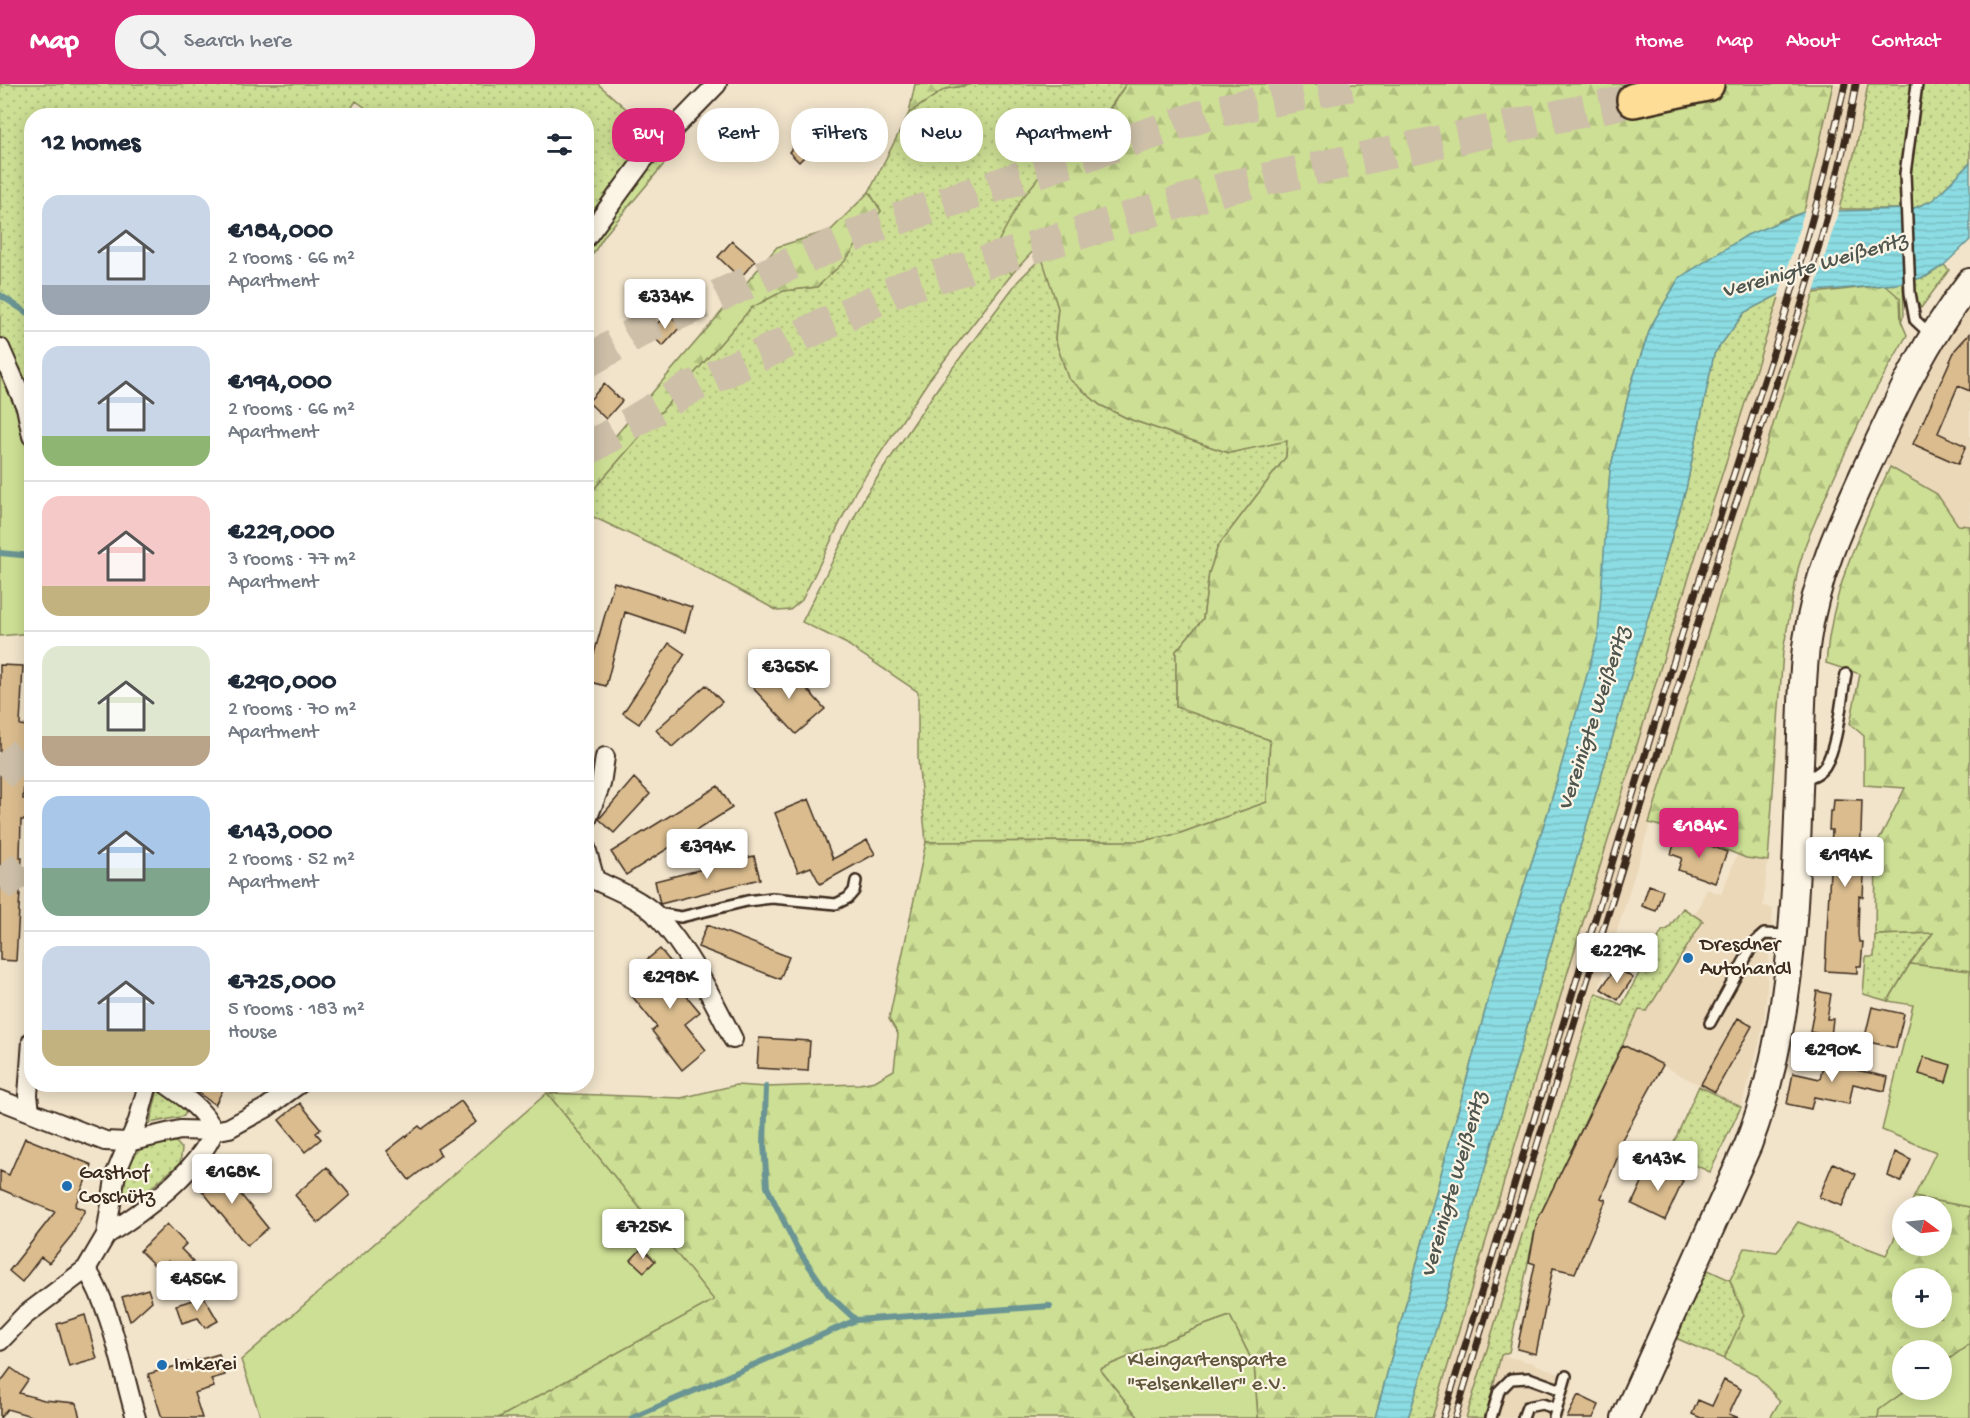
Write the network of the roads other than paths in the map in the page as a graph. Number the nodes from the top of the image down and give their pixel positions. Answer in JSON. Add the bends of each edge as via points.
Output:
{"nodes":[{"id":1,"x":717,"y":84,"type":"edge"},
{"id":2,"x":1707,"y":84,"type":"edge"},
{"id":3,"x":1917,"y":84,"type":"edge"},
{"id":4,"x":1634,"y":100,"type":"tunnel mouth"},
{"id":5,"x":594,"y":227,"type":"edge"},
{"id":6,"x":1970,"y":282,"type":"edge"},
{"id":7,"x":1931,"y":335,"type":"junction"},
{"id":8,"x":0,"y":348,"type":"edge"},
{"id":9,"x":24,"y":402,"type":"edge"},
{"id":10,"x":1846,"y":674,"type":"dead end"},
{"id":11,"x":605,"y":758,"type":"dead end"},
{"id":12,"x":1800,"y":781,"type":"junction"},
{"id":13,"x":594,"y":802,"type":"edge"},
{"id":14,"x":856,"y":881,"type":"dead end"},
{"id":15,"x":594,"y":884,"type":"edge"},
{"id":16,"x":654,"y":913,"type":"junction"},
{"id":17,"x":1792,"y":935,"type":"junction"},
{"id":18,"x":1710,"y":1023,"type":"dead end"},
{"id":19,"x":733,"y":1039,"type":"dead end"},
{"id":20,"x":28,"y":1092,"type":"edge"},
{"id":21,"x":146,"y":1092,"type":"edge"},
{"id":22,"x":178,"y":1092,"type":"edge"},
{"id":23,"x":287,"y":1092,"type":"edge"},
{"id":24,"x":0,"y":1100,"type":"edge"},
{"id":25,"x":30,"y":1112,"type":"junction"},
{"id":26,"x":214,"y":1131,"type":"junction"},
{"id":27,"x":128,"y":1142,"type":"junction"},
{"id":28,"x":106,"y":1235,"type":"junction"},
{"id":29,"x":86,"y":1269,"type":"junction"},
{"id":30,"x":0,"y":1341,"type":"edge"},
{"id":31,"x":1566,"y":1376,"type":"dead end"},
{"id":32,"x":1562,"y":1390,"type":"junction"},
{"id":33,"x":1555,"y":1413,"type":"edge"},
{"id":34,"x":136,"y":1418,"type":"edge"},
{"id":35,"x":1491,"y":1418,"type":"edge"},
{"id":36,"x":1523,"y":1418,"type":"edge"},
{"id":37,"x":1625,"y":1418,"type":"edge"}],
"edges":[{"from":1,"to":5,"type":"street","via":[[644,159]]},
{"from":2,"to":4,"type":"highway"},
{"from":3,"to":7,"type":"lane","via":[[1905,174],[1910,293],[1915,320]]},
{"from":6,"to":7,"type":"main road"},
{"from":7,"to":12,"type":"main road","via":[[1902,390],[1821,573],[1806,641]]},
{"from":8,"to":9,"type":"street"},
{"from":10,"to":12,"type":"lane","via":[[1825,766],[1815,776]]},
{"from":11,"to":13,"type":"street"},
{"from":12,"to":17,"type":"main road"},
{"from":14,"to":16,"type":"lane","via":[[848,898],[836,904],[772,898],[681,917]]},
{"from":15,"to":16,"type":"street"},
{"from":16,"to":19,"type":"street","via":[[703,984]]},
{"from":17,"to":18,"type":"lane","via":[[1764,934],[1754,943]]},
{"from":17,"to":37,"type":"main road","via":[[1779,1044],[1760,1114]]},
{"from":20,"to":25,"type":"street"},
{"from":21,"to":27,"type":"street"},
{"from":22,"to":26,"type":"street","via":[[195,1104]]},
{"from":23,"to":26,"type":"street","via":[[244,1120]]},
{"from":24,"to":25,"type":"street"},
{"from":25,"to":27,"type":"street","via":[[105,1141]]},
{"from":26,"to":27,"type":"street","via":[[180,1130]]},
{"from":26,"to":28,"type":"street","via":[[207,1149],[191,1167]]},
{"from":27,"to":28,"type":"street","via":[[116,1173]]},
{"from":28,"to":29,"type":"street"},
{"from":29,"to":30,"type":"street","via":[[24,1316]]},
{"from":29,"to":34,"type":"street","via":[[103,1302]]},
{"from":31,"to":32,"type":"lane"},
{"from":32,"to":33,"type":"lane"},
{"from":32,"to":35,"type":"lane","via":[[1529,1378],[1511,1379],[1499,1391]]},
{"from":33,"to":36,"type":"lane","via":[[1534,1404],[1527,1407]]}]}
